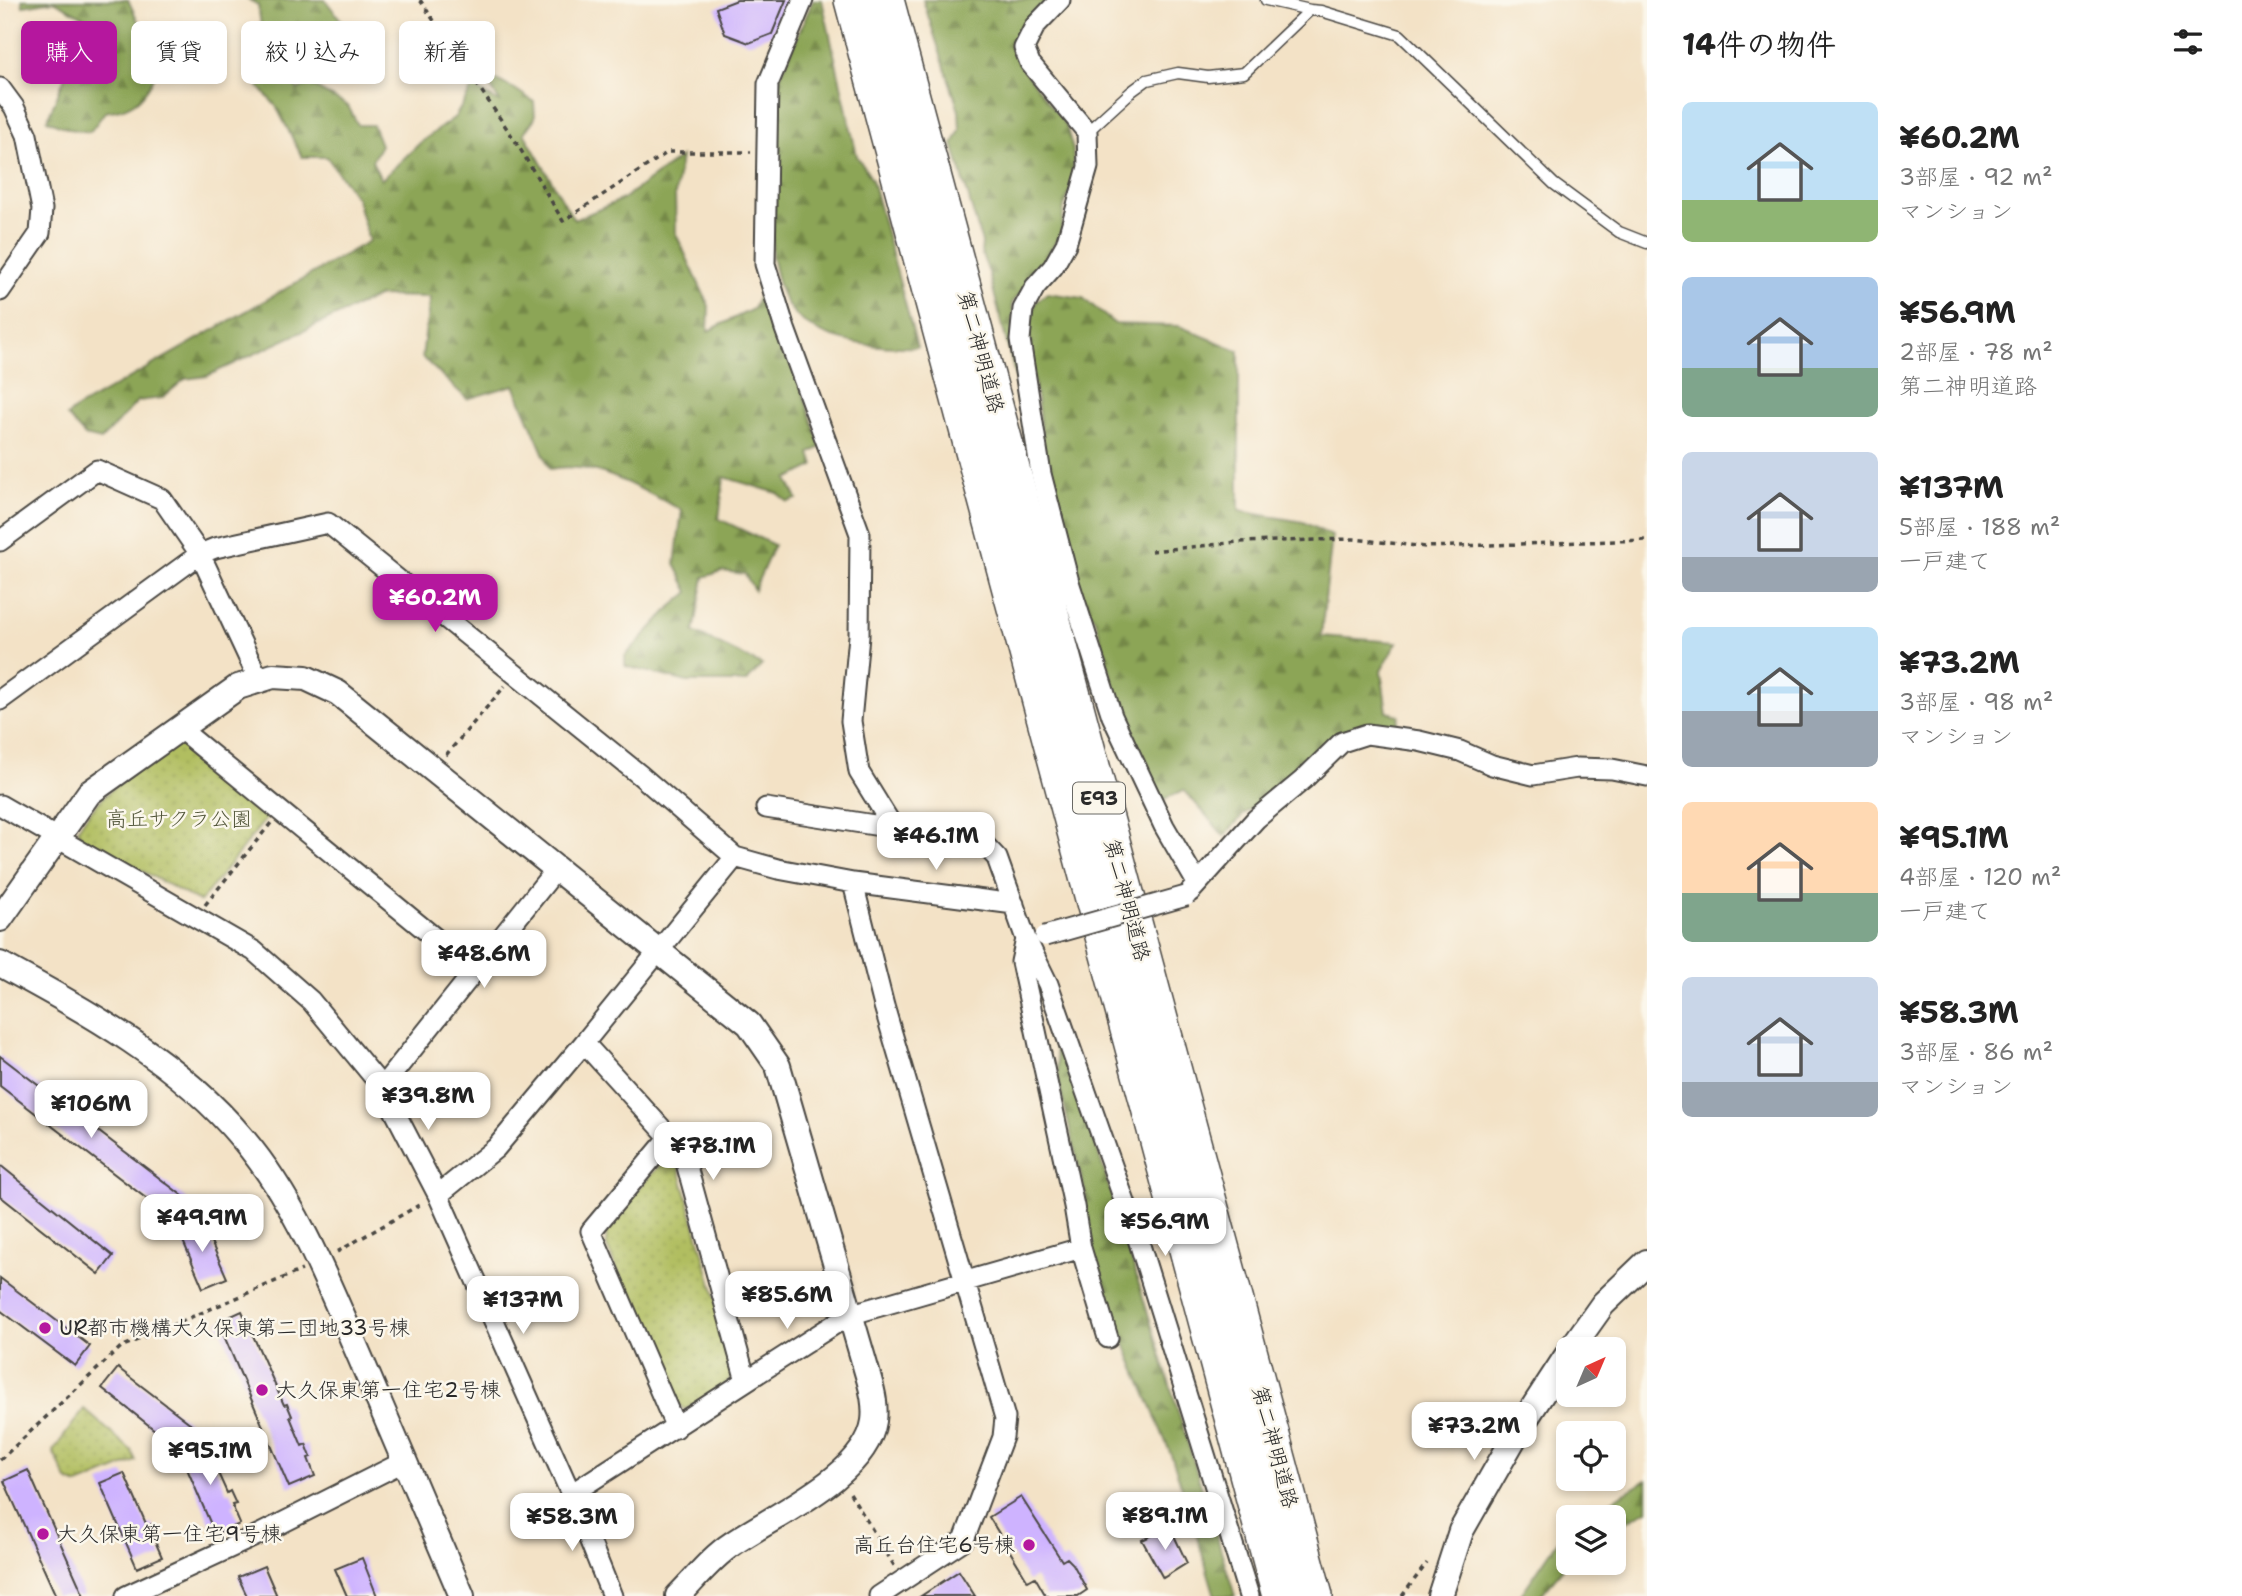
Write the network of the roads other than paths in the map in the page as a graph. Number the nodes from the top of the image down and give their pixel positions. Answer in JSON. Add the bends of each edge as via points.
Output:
{"nodes":[{"id":1,"x":803,"y":0,"type":"edge"},
{"id":2,"x":852,"y":0,"type":"edge"},
{"id":3,"x":886,"y":0,"type":"edge"},
{"id":4,"x":1060,"y":0,"type":"edge"},
{"id":5,"x":1266,"y":0,"type":"edge"},
{"id":6,"x":1310,"y":10,"type":"junction"},
{"id":7,"x":0,"y":88,"type":"edge"},
{"id":8,"x":1087,"y":132,"type":"junction"},
{"id":9,"x":1647,"y":243,"type":"edge"},
{"id":10,"x":0,"y":291,"type":"edge"},
{"id":11,"x":0,"y":541,"type":"edge"},
{"id":12,"x":200,"y":554,"type":"junction"},
{"id":13,"x":259,"y":680,"type":"junction"},
{"id":14,"x":0,"y":700,"type":"edge"},
{"id":15,"x":179,"y":728,"type":"junction"},
{"id":16,"x":1647,"y":776,"type":"edge"},
{"id":17,"x":0,"y":805,"type":"edge"},
{"id":18,"x":766,"y":808,"type":"dead end"},
{"id":19,"x":893,"y":827,"type":"junction"},
{"id":20,"x":57,"y":838,"type":"junction"},
{"id":21,"x":735,"y":857,"type":"junction"},
{"id":22,"x":557,"y":868,"type":"junction"},
{"id":23,"x":853,"y":883,"type":"junction"},
{"id":24,"x":1192,"y":890,"type":"junction"},
{"id":25,"x":1014,"y":904,"type":"junction"},
{"id":26,"x":0,"y":919,"type":"edge"},
{"id":27,"x":1036,"y":937,"type":"junction"},
{"id":28,"x":658,"y":950,"type":"junction"},
{"id":29,"x":0,"y":964,"type":"edge"},
{"id":30,"x":474,"y":970,"type":"junction"},
{"id":31,"x":584,"y":1044,"type":"junction"},
{"id":32,"x":382,"y":1087,"type":"junction"},
{"id":33,"x":669,"y":1138,"type":"junction"},
{"id":34,"x":438,"y":1195,"type":"junction"},
{"id":35,"x":1081,"y":1248,"type":"junction"},
{"id":36,"x":1647,"y":1262,"type":"edge"},
{"id":37,"x":966,"y":1279,"type":"junction"},
{"id":38,"x":849,"y":1315,"type":"junction"},
{"id":39,"x":1580,"y":1337,"type":"edge"},
{"id":40,"x":1108,"y":1338,"type":"dead end"},
{"id":41,"x":1556,"y":1372,"type":"edge"},
{"id":42,"x":746,"y":1381,"type":"junction"},
{"id":43,"x":676,"y":1428,"type":"junction"},
{"id":44,"x":405,"y":1461,"type":"junction"},
{"id":45,"x":571,"y":1494,"type":"junction"},
{"id":46,"x":126,"y":1596,"type":"edge"},
{"id":47,"x":462,"y":1596,"type":"edge"},
{"id":48,"x":612,"y":1596,"type":"edge"},
{"id":49,"x":678,"y":1596,"type":"edge"},
{"id":50,"x":878,"y":1596,"type":"edge"},
{"id":51,"x":1249,"y":1596,"type":"edge"},
{"id":52,"x":1280,"y":1596,"type":"edge"},
{"id":53,"x":1315,"y":1596,"type":"edge"},
{"id":54,"x":1440,"y":1596,"type":"edge"}],
"edges":[{"from":1,"to":19,"type":"street","via":[[768,84],[765,264],[860,534],[859,636],[851,721],[859,772]]},
{"from":2,"to":52,"type":"highway","name":"第二神明道路","number":"E93"},
{"from":3,"to":53,"type":"highway","name":"第二神明道路","number":"E93"},
{"from":4,"to":8,"type":"street","via":[[1035,26],[1024,48],[1030,62]]},
{"from":5,"to":6,"type":"lane"},
{"from":6,"to":8,"type":"lane","via":[[1244,72],[1208,77],[1178,73],[1147,80]]},
{"from":6,"to":9,"type":"lane","via":[[1400,35],[1554,184],[1619,232]]},
{"from":7,"to":10,"type":"street","via":[[15,107],[27,135],[42,209],[40,233]]},
{"from":8,"to":24,"type":"street","via":[[1088,167],[1066,244],[1023,309],[1020,340],[1027,396],[1041,474],[1069,582],[1112,716]]},
{"from":11,"to":12,"type":"street","via":[[96,470],[162,499]]},
{"from":12,"to":13,"type":"street"},
{"from":12,"to":14,"type":"street"},
{"from":12,"to":21,"type":"street","via":[[328,523]]},
{"from":13,"to":15,"type":"street","via":[[237,687]]},
{"from":13,"to":22,"type":"street","via":[[306,678],[338,693]]},
{"from":15,"to":20,"type":"street","via":[[89,793]]},
{"from":15,"to":30,"type":"street"},
{"from":16,"to":24,"type":"street","via":[[1577,768],[1533,775],[1460,751],[1367,734],[1342,742],[1256,819]]},
{"from":17,"to":20,"type":"street"},
{"from":18,"to":19,"type":"street"},
{"from":19,"to":25,"type":"street","via":[[982,842],[997,858]]},
{"from":20,"to":26,"type":"street"},
{"from":20,"to":32,"type":"street","via":[[254,951],[312,1001]]},
{"from":21,"to":23,"type":"street"},
{"from":21,"to":28,"type":"street"},
{"from":22,"to":28,"type":"street"},
{"from":22,"to":30,"type":"street"},
{"from":23,"to":25,"type":"street"},
{"from":23,"to":37,"type":"street","via":[[884,1006]]},
{"from":24,"to":27,"type":"street","bridge":true},
{"from":25,"to":27,"type":"street"},
{"from":27,"to":35,"type":"street","via":[[1021,962]]},
{"from":27,"to":51,"type":"street","via":[[1048,984],[1139,1242]]},
{"from":28,"to":31,"type":"street"},
{"from":28,"to":38,"type":"street","via":[[749,1024],[778,1066]]},
{"from":29,"to":44,"type":"street","via":[[123,1034],[192,1086],[243,1138],[286,1197],[319,1262]]},
{"from":30,"to":32,"type":"street"},
{"from":31,"to":33,"type":"street"},
{"from":31,"to":34,"type":"street","via":[[496,1148]]},
{"from":32,"to":34,"type":"street"},
{"from":33,"to":42,"type":"street","via":[[683,1152]]},
{"from":33,"to":43,"type":"street","via":[[591,1231]]},
{"from":34,"to":45,"type":"street"},
{"from":35,"to":37,"type":"street"},
{"from":35,"to":40,"type":"street"},
{"from":36,"to":39,"type":"street","via":[[1603,1304]]},
{"from":37,"to":38,"type":"street"},
{"from":37,"to":50,"type":"street","via":[[1005,1418],[1003,1437],[964,1540]]},
{"from":38,"to":42,"type":"street"},
{"from":38,"to":49,"type":"street","via":[[875,1400],[874,1423],[860,1454],[839,1476],[729,1546]]},
{"from":41,"to":54,"type":"street","via":[[1461,1531]]},
{"from":42,"to":43,"type":"street"},
{"from":43,"to":45,"type":"street"},
{"from":44,"to":46,"type":"street"},
{"from":44,"to":47,"type":"street"},
{"from":45,"to":48,"type":"street"}]}
